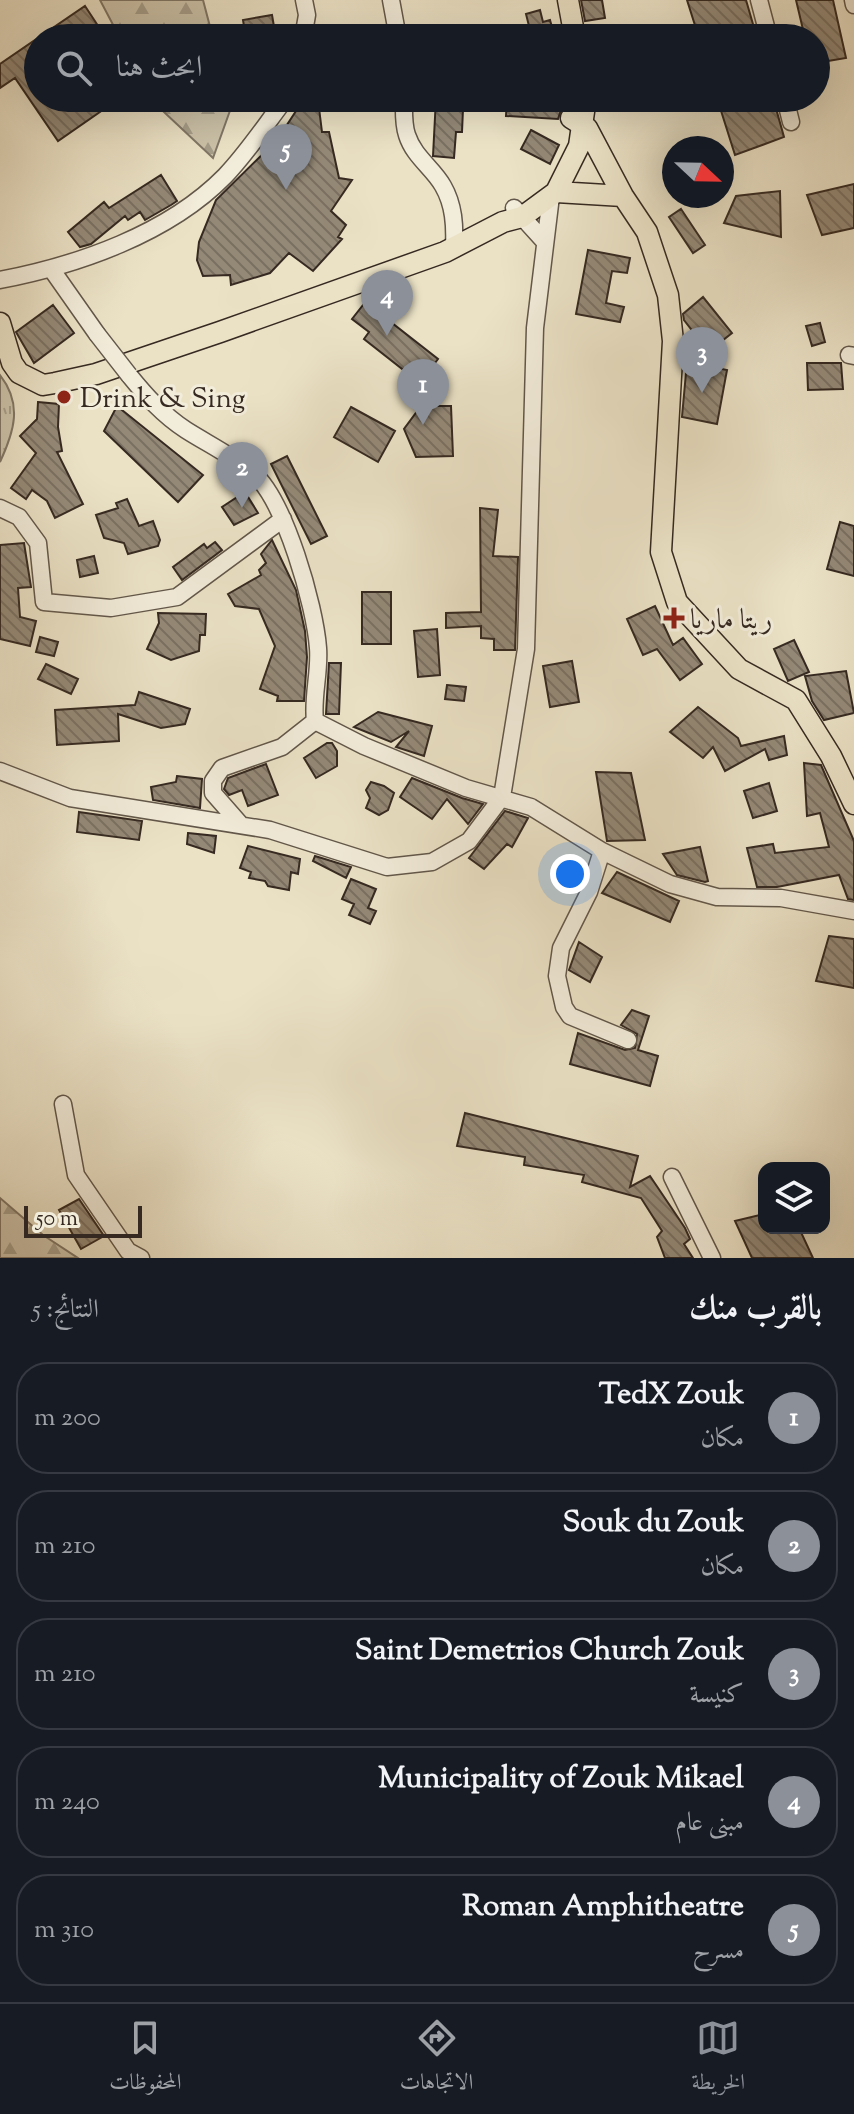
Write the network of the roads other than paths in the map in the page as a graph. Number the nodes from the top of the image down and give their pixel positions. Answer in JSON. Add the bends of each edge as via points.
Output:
{"nodes":[{"id":1,"x":304,"y":0,"type":"edge"},
{"id":2,"x":391,"y":0,"type":"edge"},
{"id":3,"x":568,"y":0,"type":"edge"},
{"id":4,"x":759,"y":0,"type":"edge"},
{"id":5,"x":305,"y":24,"type":"edge"},
{"id":6,"x":395,"y":24,"type":"edge"},
{"id":7,"x":572,"y":24,"type":"edge"},
{"id":8,"x":765,"y":24,"type":"edge"},
{"id":9,"x":276,"y":112,"type":"edge"},
{"id":10,"x":405,"y":112,"type":"edge"},
{"id":11,"x":577,"y":112,"type":"edge"},
{"id":12,"x":578,"y":112,"type":"edge"},
{"id":13,"x":582,"y":112,"type":"edge"},
{"id":14,"x":788,"y":112,"type":"edge"},
{"id":15,"x":791,"y":122,"type":"dead end"},
{"id":16,"x":554,"y":194,"type":"junction"},
{"id":17,"x":629,"y":203,"type":"junction"},
{"id":18,"x":513,"y":216,"type":"junction"},
{"id":19,"x":544,"y":241,"type":"junction"},
{"id":20,"x":454,"y":247,"type":"junction"},
{"id":21,"x":52,"y":270,"type":"junction"},
{"id":22,"x":0,"y":280,"type":"edge"},
{"id":23,"x":0,"y":323,"type":"edge"},
{"id":24,"x":0,"y":508,"type":"edge"},
{"id":25,"x":283,"y":519,"type":"junction"},
{"id":26,"x":315,"y":721,"type":"junction"},
{"id":27,"x":0,"y":771,"type":"edge"},
{"id":28,"x":502,"y":797,"type":"junction"},
{"id":29,"x":854,"y":804,"type":"edge"},
{"id":30,"x":241,"y":825,"type":"junction"},
{"id":31,"x":602,"y":851,"type":"junction"},
{"id":32,"x":854,"y":911,"type":"edge"},
{"id":33,"x":628,"y":1040,"type":"dead end"},
{"id":34,"x":63,"y":1104,"type":"dead end"},
{"id":35,"x":672,"y":1177,"type":"dead end"},
{"id":36,"x":141,"y":1258,"type":"edge"},
{"id":37,"x":712,"y":1258,"type":"edge"}],
"edges":[{"from":1,"to":5,"type":"street"},
{"from":2,"to":6,"type":"street"},
{"from":3,"to":7,"type":"main road"},
{"from":4,"to":8,"type":"street"},
{"from":9,"to":21,"type":"street","via":[[243,157],[204,195],[137,235]]},
{"from":10,"to":20,"type":"street","via":[[413,149],[443,185],[451,204]]},
{"from":11,"to":18,"type":"main road","via":[[558,163]]},
{"from":12,"to":16,"type":"main road","via":[[579,146]]},
{"from":13,"to":17,"type":"main road","via":[[602,131],[632,193]]},
{"from":14,"to":15,"type":"street"},
{"from":16,"to":17,"type":"main road"},
{"from":16,"to":18,"type":"main road"},
{"from":16,"to":19,"type":"street"},
{"from":17,"to":29,"type":"main road","via":[[659,265],[672,317],[661,552],[668,582],[677,602],[731,662],[796,700]]},
{"from":18,"to":19,"type":"street"},
{"from":18,"to":20,"type":"main road"},
{"from":19,"to":28,"type":"street","via":[[535,328],[526,649]]},
{"from":20,"to":23,"type":"main road","via":[[220,332],[55,383],[43,385],[19,373]]},
{"from":21,"to":22,"type":"street"},
{"from":21,"to":25,"type":"street","bridge":true,"via":[[150,402],[253,473]]},
{"from":24,"to":25,"type":"street","via":[[19,517],[38,543],[44,602],[111,608],[177,597]]},
{"from":25,"to":26,"type":"street","via":[[316,633]]},
{"from":26,"to":28,"type":"street","via":[[466,788]]},
{"from":26,"to":30,"type":"street","via":[[282,747],[217,774],[212,785],[217,800]]},
{"from":27,"to":30,"type":"street","via":[[70,798]]},
{"from":28,"to":30,"type":"street","via":[[469,841],[432,862],[402,868]]},
{"from":28,"to":31,"type":"street","via":[[531,807]]},
{"from":31,"to":32,"type":"street","via":[[652,877],[705,895],[781,898]]},
{"from":31,"to":33,"type":"street","via":[[561,948],[557,976],[570,1016]]},
{"from":34,"to":36,"type":"street","via":[[76,1175],[128,1251]]},
{"from":35,"to":37,"type":"street"}]}
